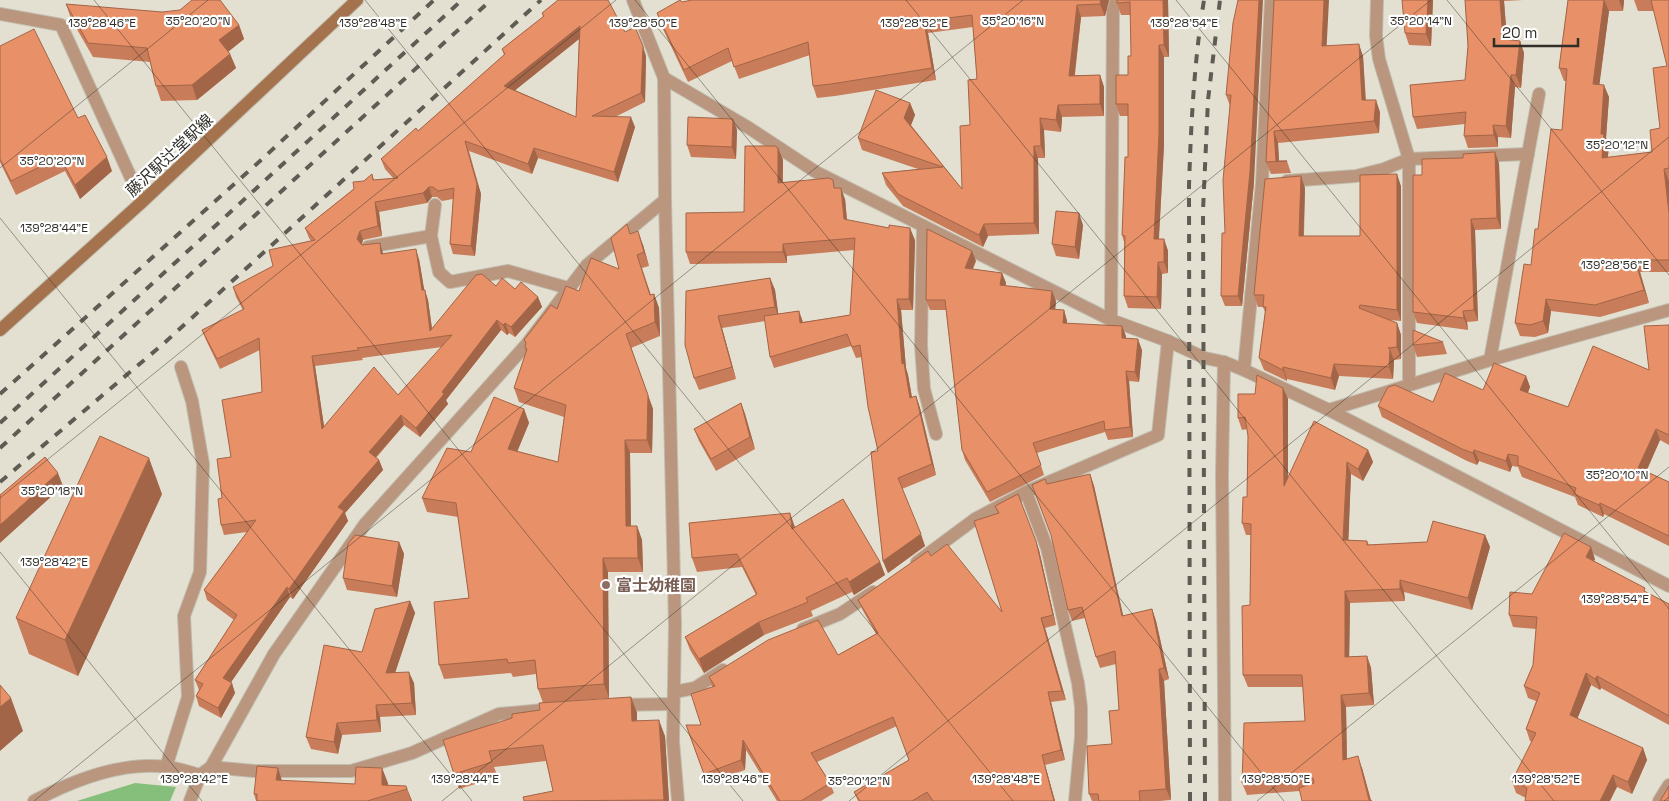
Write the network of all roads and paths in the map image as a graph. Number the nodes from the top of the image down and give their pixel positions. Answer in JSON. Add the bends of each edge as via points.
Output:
{"nodes":[{"id":1,"x":357,"y":0,"type":"edge"},
{"id":2,"x":1270,"y":0,"type":"edge"},
{"id":3,"x":1377,"y":0,"type":"edge"},
{"id":4,"x":637,"y":1,"type":"edge"},
{"id":5,"x":1114,"y":6,"type":"edge"},
{"id":6,"x":0,"y":14,"type":"edge"},
{"id":7,"x":664,"y":78,"type":"junction"},
{"id":8,"x":1539,"y":94,"type":"dead end"},
{"id":9,"x":1528,"y":154,"type":"junction"},
{"id":10,"x":1409,"y":159,"type":"junction"},
{"id":11,"x":1262,"y":183,"type":"junction"},
{"id":12,"x":665,"y":200,"type":"junction"},
{"id":13,"x":142,"y":202,"type":"junction"},
{"id":14,"x":435,"y":205,"type":"dead end"},
{"id":15,"x":923,"y":226,"type":"junction"},
{"id":16,"x":431,"y":236,"type":"junction"},
{"id":17,"x":368,"y":247,"type":"edge"},
{"id":18,"x":568,"y":288,"type":"junction"},
{"id":19,"x":1669,"y":310,"type":"edge"},
{"id":20,"x":1111,"y":320,"type":"junction"},
{"id":21,"x":0,"y":330,"type":"edge"},
{"id":22,"x":1168,"y":341,"type":"junction"},
{"id":23,"x":1490,"y":360,"type":"junction"},
{"id":24,"x":1224,"y":362,"type":"junction"},
{"id":25,"x":181,"y":367,"type":"dead end"},
{"id":26,"x":1244,"y":370,"type":"junction"},
{"id":27,"x":1409,"y":384,"type":"junction"},
{"id":28,"x":1329,"y":410,"type":"junction"},
{"id":29,"x":936,"y":434,"type":"dead end"},
{"id":30,"x":1026,"y":492,"type":"junction"},
{"id":31,"x":908,"y":568,"type":"edge"},
{"id":32,"x":885,"y":584,"type":"edge"},
{"id":33,"x":1669,"y":586,"type":"edge"},
{"id":34,"x":795,"y":632,"type":"edge"},
{"id":35,"x":736,"y":662,"type":"edge"},
{"id":36,"x":673,"y":698,"type":"junction"},
{"id":37,"x":606,"y":706,"type":"edge"},
{"id":38,"x":568,"y":708,"type":"edge"},
{"id":39,"x":166,"y":767,"type":"junction"},
{"id":40,"x":210,"y":767,"type":"junction"},
{"id":41,"x":200,"y":775,"type":"junction"},
{"id":42,"x":1669,"y":785,"type":"edge"},
{"id":43,"x":34,"y":801,"type":"edge"},
{"id":44,"x":190,"y":801,"type":"edge"},
{"id":45,"x":678,"y":801,"type":"edge"},
{"id":46,"x":1075,"y":801,"type":"edge"},
{"id":47,"x":1225,"y":801,"type":"edge"},
{"id":48,"x":1659,"y":801,"type":"edge"}],
"edges":[{"from":1,"to":13,"type":"street","name":"藤沢駅辻堂駅線"},
{"from":2,"to":11,"type":"street"},
{"from":3,"to":10,"type":"street","via":[[1378,59]]},
{"from":4,"to":7,"type":"street"},
{"from":5,"to":20,"type":"street"},
{"from":6,"to":13,"type":"street","via":[[61,26]]},
{"from":7,"to":12,"type":"street"},
{"from":7,"to":15,"type":"street","via":[[816,172]]},
{"from":8,"to":9,"type":"street"},
{"from":9,"to":10,"type":"street"},
{"from":9,"to":23,"type":"street"},
{"from":10,"to":11,"type":"street","via":[[1356,176]]},
{"from":10,"to":27,"type":"street"},
{"from":11,"to":26,"type":"street"},
{"from":12,"to":18,"type":"street","via":[[587,265]]},
{"from":12,"to":36,"type":"street","via":[[675,625]]},
{"from":13,"to":21,"type":"street","name":"藤沢駅辻堂駅線"},
{"from":14,"to":16,"type":"street"},
{"from":15,"to":20,"type":"street"},
{"from":15,"to":29,"type":"street","via":[[921,345],[924,389]]},
{"from":16,"to":17,"type":"street"},
{"from":16,"to":18,"type":"street","via":[[439,272],[450,282],[508,271]]},
{"from":18,"to":40,"type":"street","via":[[526,345],[365,524],[274,654]]},
{"from":19,"to":23,"type":"street"},
{"from":20,"to":22,"type":"street"},
{"from":22,"to":24,"type":"street","via":[[1205,358]]},
{"from":22,"to":30,"type":"street","via":[[1158,435]]},
{"from":23,"to":27,"type":"street"},
{"from":24,"to":26,"type":"street"},
{"from":24,"to":47,"type":"street"},
{"from":25,"to":39,"type":"street","via":[[192,401],[203,464],[200,572],[184,616],[188,697]]},
{"from":26,"to":28,"type":"street"},
{"from":27,"to":28,"type":"street"},
{"from":28,"to":33,"type":"street"},
{"from":30,"to":31,"type":"street","via":[[975,519]]},
{"from":30,"to":46,"type":"street","via":[[1047,548],[1078,683],[1081,737]]},
{"from":32,"to":34,"type":"street","via":[[840,614]]},
{"from":35,"to":36,"type":"street"},
{"from":36,"to":37,"type":"street"},
{"from":36,"to":45,"type":"street"},
{"from":38,"to":40,"type":"street","via":[[499,714],[412,753],[351,771],[254,771]]},
{"from":39,"to":41,"type":"street"},
{"from":39,"to":43,"type":"street","via":[[133,767],[92,777]]},
{"from":40,"to":41,"type":"street"},
{"from":41,"to":44,"type":"street"},
{"from":42,"to":48,"type":"street"}]}
